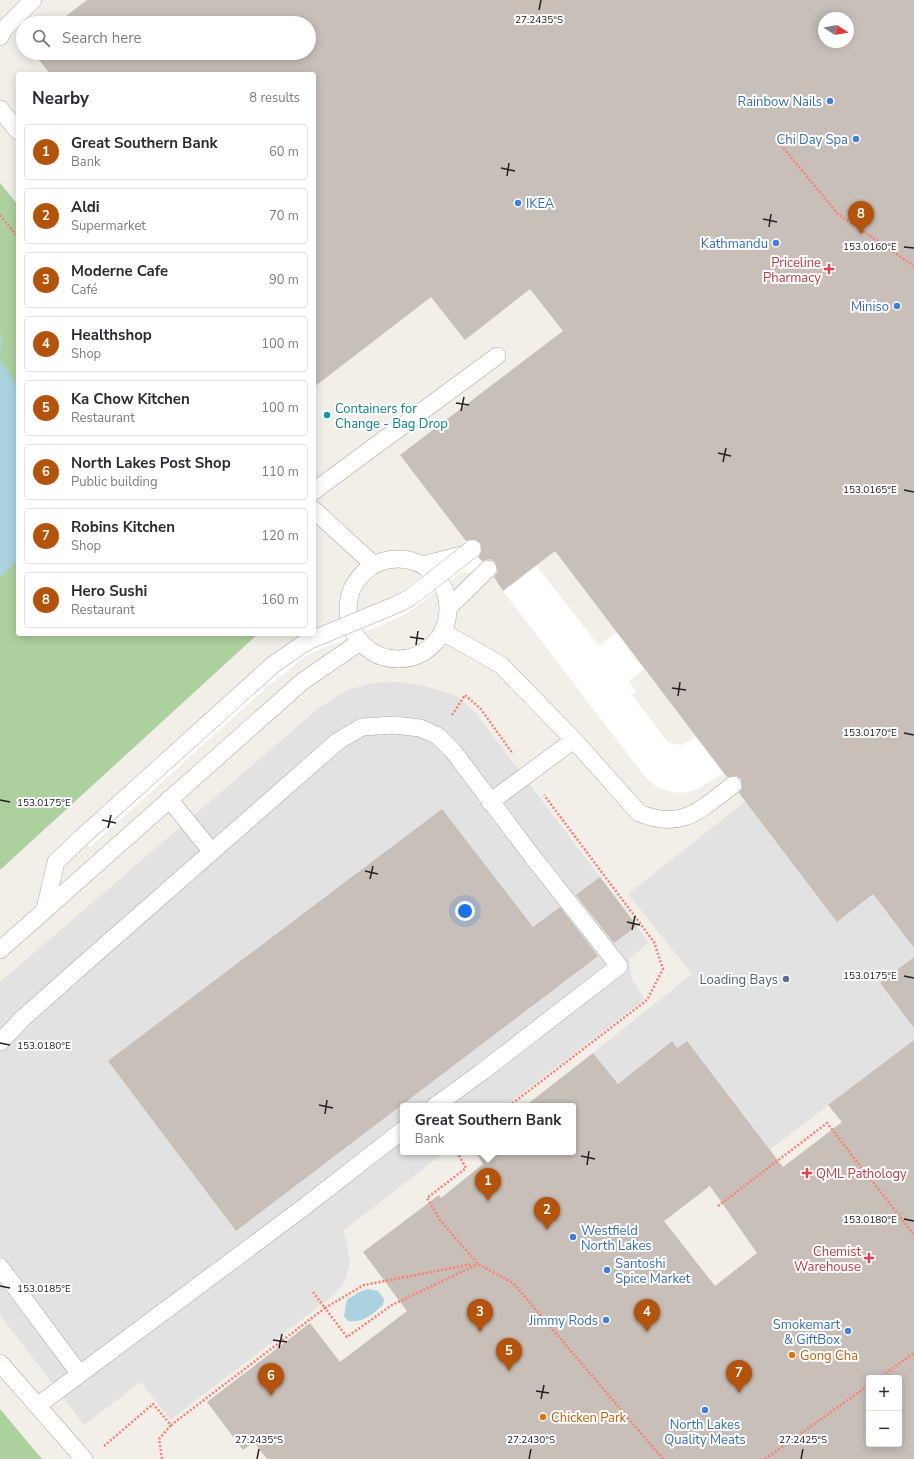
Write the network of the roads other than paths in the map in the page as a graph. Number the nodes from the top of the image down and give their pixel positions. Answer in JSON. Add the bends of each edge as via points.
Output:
{"nodes":[{"id":1,"x":33,"y":0,"type":"edge"},
{"id":2,"x":17,"y":16,"type":"edge"},
{"id":3,"x":16,"y":17,"type":"edge"},
{"id":4,"x":0,"y":37,"type":"edge"},
{"id":5,"x":0,"y":109,"type":"edge"},
{"id":6,"x":16,"y":129,"type":"edge"},
{"id":7,"x":497,"y":356,"type":"dead end"},
{"id":8,"x":316,"y":490,"type":"edge"},
{"id":9,"x":316,"y":512,"type":"edge"},
{"id":10,"x":374,"y":565,"type":"junction"},
{"id":11,"x":423,"y":565,"type":"junction"},
{"id":12,"x":488,"y":569,"type":"dead end"},
{"id":13,"x":448,"y":608,"type":"junction"},
{"id":14,"x":443,"y":632,"type":"junction"},
{"id":15,"x":360,"y":642,"type":"junction"},
{"id":16,"x":574,"y":740,"type":"junction"},
{"id":17,"x":733,"y":785,"type":"dead end"},
{"id":18,"x":169,"y":799,"type":"junction"},
{"id":19,"x":490,"y":802,"type":"junction"},
{"id":20,"x":212,"y":852,"type":"junction"},
{"id":21,"x":46,"y":909,"type":"junction"},
{"id":22,"x":0,"y":950,"type":"edge"},
{"id":23,"x":0,"y":1042,"type":"edge"},
{"id":24,"x":439,"y":1103,"type":"edge"},
{"id":25,"x":400,"y":1132,"type":"edge"},
{"id":26,"x":0,"y":1266,"type":"edge"},
{"id":27,"x":0,"y":1363,"type":"edge"},
{"id":28,"x":79,"y":1373,"type":"junction"},
{"id":29,"x":36,"y":1406,"type":"junction"},
{"id":30,"x":84,"y":1459,"type":"edge"}],
"edges":[{"from":1,"to":2,"type":"lane"},
{"from":3,"to":4,"type":"lane"},
{"from":5,"to":6,"type":"lane"},
{"from":7,"to":8,"type":"lane"},
{"from":9,"to":10,"type":"lane"},
{"from":10,"to":11,"type":"lane","via":[[390,559],[407,560]]},
{"from":10,"to":15,"type":"lane","via":[[362,574],[353,586],[349,600],[348,615],[352,630]]},
{"from":11,"to":13,"type":"lane","via":[[436,577],[445,591]]},
{"from":11,"to":21,"type":"lane","bridge":true,"via":[[473,551],[411,597],[306,642],[274,664],[56,862]]},
{"from":12,"to":13,"type":"lane"},
{"from":13,"to":14,"type":"lane"},
{"from":14,"to":15,"type":"lane","via":[[433,645],[419,655],[404,659],[388,658],[372,652]]},
{"from":14,"to":16,"type":"lane","via":[[501,665]]},
{"from":15,"to":18,"type":"lane","via":[[302,681]]},
{"from":16,"to":17,"type":"lane","via":[[639,813],[654,819],[684,818]]},
{"from":16,"to":19,"type":"lane"},
{"from":18,"to":20,"type":"lane"},
{"from":18,"to":21,"type":"lane"},
{"from":19,"to":20,"type":"lane","via":[[453,751],[438,736],[420,728],[394,725],[362,727],[338,740]]},
{"from":19,"to":24,"type":"lane","via":[[619,966]]},
{"from":20,"to":23,"type":"lane","via":[[85,962]]},
{"from":21,"to":22,"type":"lane"},
{"from":25,"to":28,"type":"lane","via":[[150,1323]]},
{"from":26,"to":28,"type":"lane"},
{"from":27,"to":29,"type":"lane"},
{"from":28,"to":29,"type":"lane"},
{"from":29,"to":30,"type":"lane"}]}
